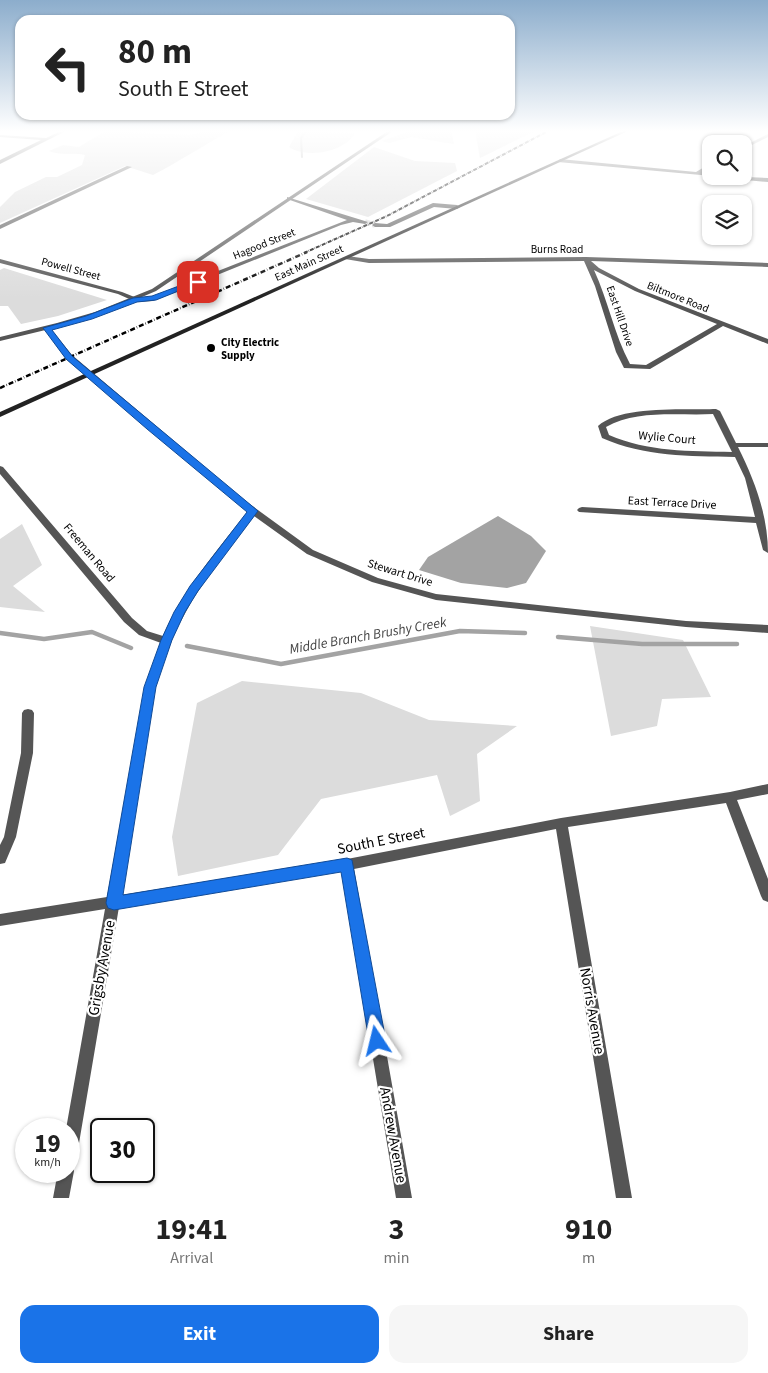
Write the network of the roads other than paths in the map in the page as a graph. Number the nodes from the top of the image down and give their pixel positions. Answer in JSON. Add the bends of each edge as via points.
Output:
{"nodes":[{"id":1,"x":88,"y":187,"type":"edge"},
{"id":2,"x":306,"y":187,"type":"edge"},
{"id":3,"x":502,"y":187,"type":"edge"},
{"id":4,"x":289,"y":198,"type":"junction"},
{"id":5,"x":457,"y":207,"type":"junction"},
{"id":6,"x":353,"y":220,"type":"junction"},
{"id":7,"x":364,"y":222,"type":"tunnel mouth"},
{"id":8,"x":375,"y":225,"type":"tunnel mouth"},
{"id":9,"x":0,"y":227,"type":"edge"},
{"id":10,"x":347,"y":258,"type":"junction"},
{"id":11,"x":586,"y":260,"type":"junction"},
{"id":12,"x":0,"y":261,"type":"edge"},
{"id":13,"x":764,"y":266,"type":"edge"},
{"id":14,"x":768,"y":270,"type":"edge"},
{"id":15,"x":136,"y":300,"type":"junction"},
{"id":16,"x":720,"y":324,"type":"junction"},
{"id":17,"x":47,"y":328,"type":"junction"},
{"id":18,"x":0,"y":339,"type":"edge"},
{"id":19,"x":768,"y":342,"type":"edge"},
{"id":20,"x":89,"y":375,"type":"junction"},
{"id":21,"x":0,"y":415,"type":"edge"},
{"id":22,"x":732,"y":445,"type":"junction"},
{"id":23,"x":768,"y":445,"type":"edge"},
{"id":24,"x":738,"y":455,"type":"junction"},
{"id":25,"x":0,"y":469,"type":"edge"},
{"id":26,"x":582,"y":510,"type":"dead end"},
{"id":27,"x":253,"y":511,"type":"junction"},
{"id":28,"x":760,"y":520,"type":"junction"},
{"id":29,"x":768,"y":550,"type":"edge"},
{"id":30,"x":768,"y":629,"type":"edge"},
{"id":31,"x":166,"y":640,"type":"junction"},
{"id":32,"x":28,"y":713,"type":"dead end"},
{"id":33,"x":768,"y":789,"type":"edge"},
{"id":34,"x":730,"y":797,"type":"junction"},
{"id":35,"x":561,"y":823,"type":"junction"},
{"id":36,"x":0,"y":859,"type":"edge"},
{"id":37,"x":347,"y":865,"type":"junction"},
{"id":38,"x":768,"y":896,"type":"edge"},
{"id":39,"x":114,"y":903,"type":"junction"},
{"id":40,"x":0,"y":920,"type":"edge"},
{"id":41,"x":76,"y":1118,"type":"edge"},
{"id":42,"x":64,"y":1183,"type":"edge"},
{"id":43,"x":61,"y":1198,"type":"edge"},
{"id":44,"x":404,"y":1198,"type":"edge"},
{"id":45,"x":624,"y":1198,"type":"edge"}],
"edges":[{"from":1,"to":9,"type":"street"},
{"from":2,"to":4,"type":"street"},
{"from":3,"to":5,"type":"main road","name":"East Main Street"},
{"from":4,"to":6,"type":"street"},
{"from":4,"to":15,"type":"street","via":[[168,282]]},
{"from":5,"to":8,"type":"street","via":[[433,205],[388,226]]},
{"from":5,"to":10,"type":"main road","name":"East Main Street"},
{"from":6,"to":7,"type":"street"},
{"from":6,"to":15,"type":"street","name":"Hagood Street","via":[[153,299]]},
{"from":10,"to":11,"type":"street","name":"Burns Road","via":[[369,261]]},
{"from":10,"to":20,"type":"main road","name":"East Main Street"},
{"from":11,"to":13,"type":"street","name":"Burns Road"},
{"from":11,"to":16,"type":"street","name":"Biltmore Road","via":[[637,290]]},
{"from":11,"to":16,"type":"street","name":"East Hill Drive","via":[[627,366],[647,367]]},
{"from":12,"to":15,"type":"street","name":"Powell Street"},
{"from":13,"to":14,"type":"street"},
{"from":15,"to":17,"type":"street","name":"Hagood Street"},
{"from":16,"to":19,"type":"street","name":"Biltmore Road"},
{"from":17,"to":18,"type":"street","name":"Hagood Street"},
{"from":17,"to":20,"type":"street","name":"Stewart Drive","via":[[66,355]]},
{"from":20,"to":21,"type":"main road","name":"East Main Street"},
{"from":20,"to":27,"type":"street","name":"Stewart Drive"},
{"from":22,"to":23,"type":"street"},
{"from":22,"to":24,"type":"street"},
{"from":22,"to":24,"type":"street","name":"Wylie Court","via":[[716,411],[626,415],[602,426],[605,436],[629,447]]},
{"from":24,"to":28,"type":"street","via":[[749,478]]},
{"from":25,"to":31,"type":"street","name":"Freeman Road","via":[[128,620],[143,634]]},
{"from":26,"to":28,"type":"street","name":"East Terrace Drive"},
{"from":27,"to":30,"type":"street","name":"Stewart Drive","via":[[310,552],[375,580],[436,597],[686,624]]},
{"from":27,"to":31,"type":"street","name":"Grigsby Avenue","via":[[194,589]]},
{"from":28,"to":29,"type":"street"},
{"from":31,"to":39,"type":"street","name":"Grigsby Avenue","via":[[150,687]]},
{"from":32,"to":36,"type":"street","via":[[27,753],[10,837]]},
{"from":33,"to":34,"type":"street","name":"South E Street"},
{"from":34,"to":35,"type":"street","name":"South E Street"},
{"from":34,"to":38,"type":"street"},
{"from":35,"to":37,"type":"street","name":"South E Street"},
{"from":35,"to":45,"type":"street","name":"Norris Avenue"},
{"from":37,"to":39,"type":"street","name":"South E Street"},
{"from":37,"to":44,"type":"street","name":"Andrew Avenue"},
{"from":39,"to":40,"type":"street","name":"South E Street"},
{"from":39,"to":41,"type":"street","name":"Grigsby Avenue"},
{"from":42,"to":43,"type":"street"}]}
